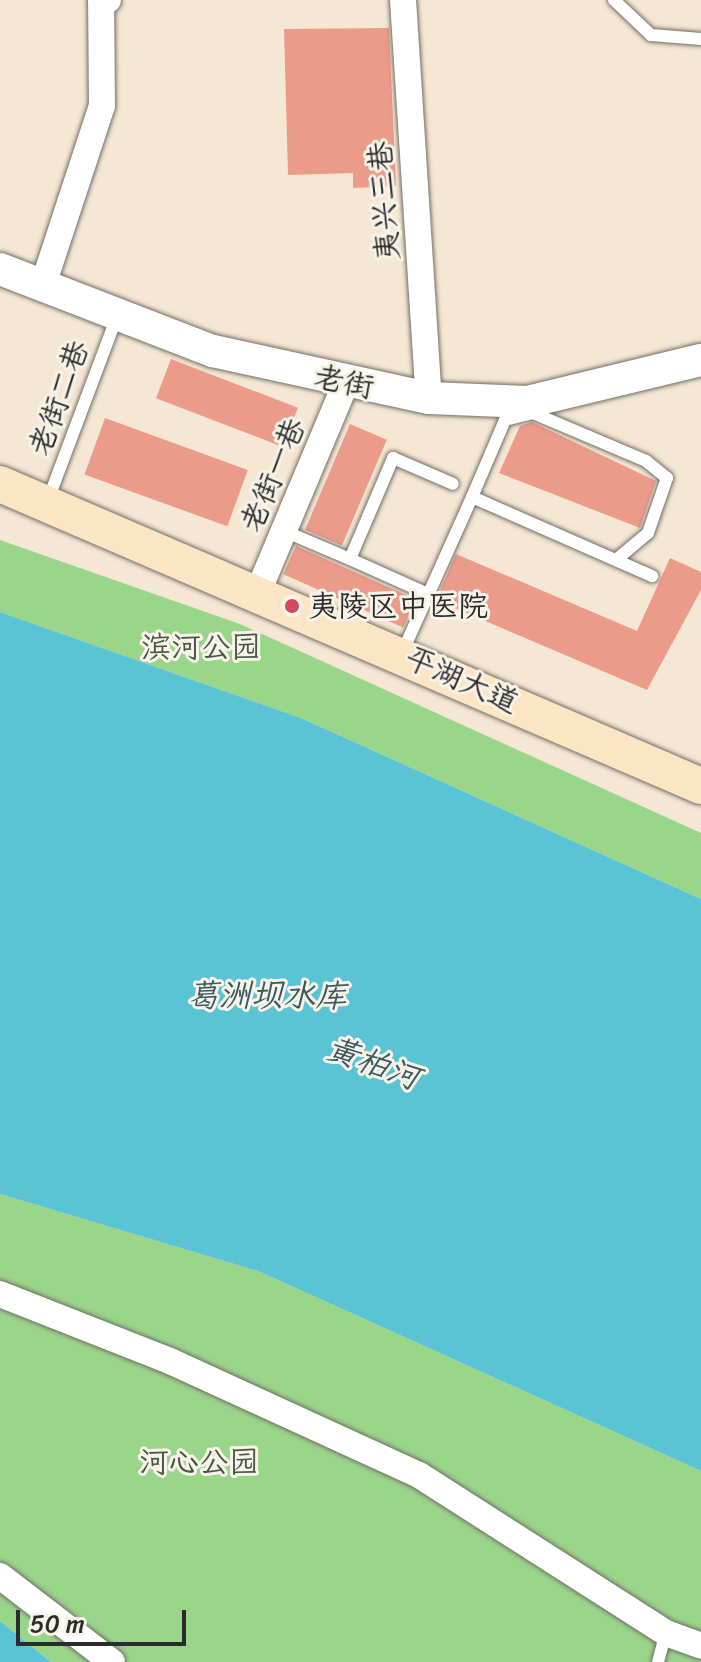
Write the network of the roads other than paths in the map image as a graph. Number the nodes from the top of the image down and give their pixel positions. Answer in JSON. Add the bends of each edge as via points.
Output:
{"nodes":[{"id":1,"x":108,"y":0,"type":"edge"},
{"id":2,"x":403,"y":0,"type":"edge"},
{"id":3,"x":614,"y":0,"type":"edge"},
{"id":4,"x":701,"y":39,"type":"edge"},
{"id":5,"x":0,"y":269,"type":"edge"},
{"id":6,"x":43,"y":285,"type":"junction"},
{"id":7,"x":118,"y":313,"type":"junction"},
{"id":8,"x":701,"y":360,"type":"edge"},
{"id":9,"x":346,"y":383,"type":"junction"},
{"id":10,"x":429,"y":398,"type":"junction"},
{"id":11,"x":0,"y":484,"type":"edge"},
{"id":12,"x":453,"y":484,"type":"dead end"},
{"id":13,"x":472,"y":497,"type":"junction"},
{"id":14,"x":48,"y":500,"type":"junction"},
{"id":15,"x":0,"y":510,"type":"edge"},
{"id":16,"x":284,"y":531,"type":"junction"},
{"id":17,"x":618,"y":558,"type":"junction"},
{"id":18,"x":350,"y":559,"type":"junction"},
{"id":19,"x":652,"y":576,"type":"dead end"},
{"id":20,"x":258,"y":592,"type":"junction"},
{"id":21,"x":428,"y":594,"type":"junction"},
{"id":22,"x":402,"y":653,"type":"junction"},
{"id":23,"x":701,"y":786,"type":"edge"},
{"id":24,"x":701,"y":807,"type":"edge"},
{"id":25,"x":0,"y":1294,"type":"edge"},
{"id":26,"x":0,"y":1576,"type":"edge"},
{"id":27,"x":666,"y":1633,"type":"junction"},
{"id":28,"x":701,"y":1646,"type":"edge"},
{"id":29,"x":112,"y":1662,"type":"edge"},
{"id":30,"x":658,"y":1662,"type":"edge"}],
"edges":[{"from":1,"to":6,"type":"street","via":[[101,1],[102,106]]},
{"from":2,"to":10,"type":"street","name":"夷兴三巷"},
{"from":3,"to":4,"type":"lane","via":[[651,35]]},
{"from":5,"to":6,"type":"street","name":"老街"},
{"from":6,"to":7,"type":"street","name":"老街"},
{"from":7,"to":9,"type":"street","name":"老街","via":[[213,351]]},
{"from":7,"to":14,"type":"lane","name":"老街二巷"},
{"from":8,"to":10,"type":"street","name":"老街","via":[[527,402]]},
{"from":9,"to":10,"type":"street","name":"老街"},
{"from":9,"to":16,"type":"street","name":"老街一巷"},
{"from":11,"to":14,"type":"main road","name":"平湖大道"},
{"from":12,"to":18,"type":"lane","via":[[393,458]]},
{"from":13,"to":17,"type":"lane"},
{"from":13,"to":17,"type":"lane","via":[[505,420],[533,413],[646,461],[667,478],[648,533]]},
{"from":13,"to":21,"type":"lane"},
{"from":14,"to":20,"type":"main road","name":"平湖大道"},
{"from":15,"to":24,"type":"main road","name":"平湖大道"},
{"from":16,"to":18,"type":"lane"},
{"from":16,"to":20,"type":"street","name":"老街一巷"},
{"from":17,"to":19,"type":"lane"},
{"from":18,"to":21,"type":"lane"},
{"from":20,"to":22,"type":"main road","name":"平湖大道"},
{"from":21,"to":22,"type":"lane"},
{"from":22,"to":23,"type":"main road","name":"平湖大道"},
{"from":25,"to":27,"type":"street","via":[[170,1361],[419,1475]]},
{"from":26,"to":29,"type":"street"},
{"from":27,"to":28,"type":"street"},
{"from":27,"to":30,"type":"lane"}]}
